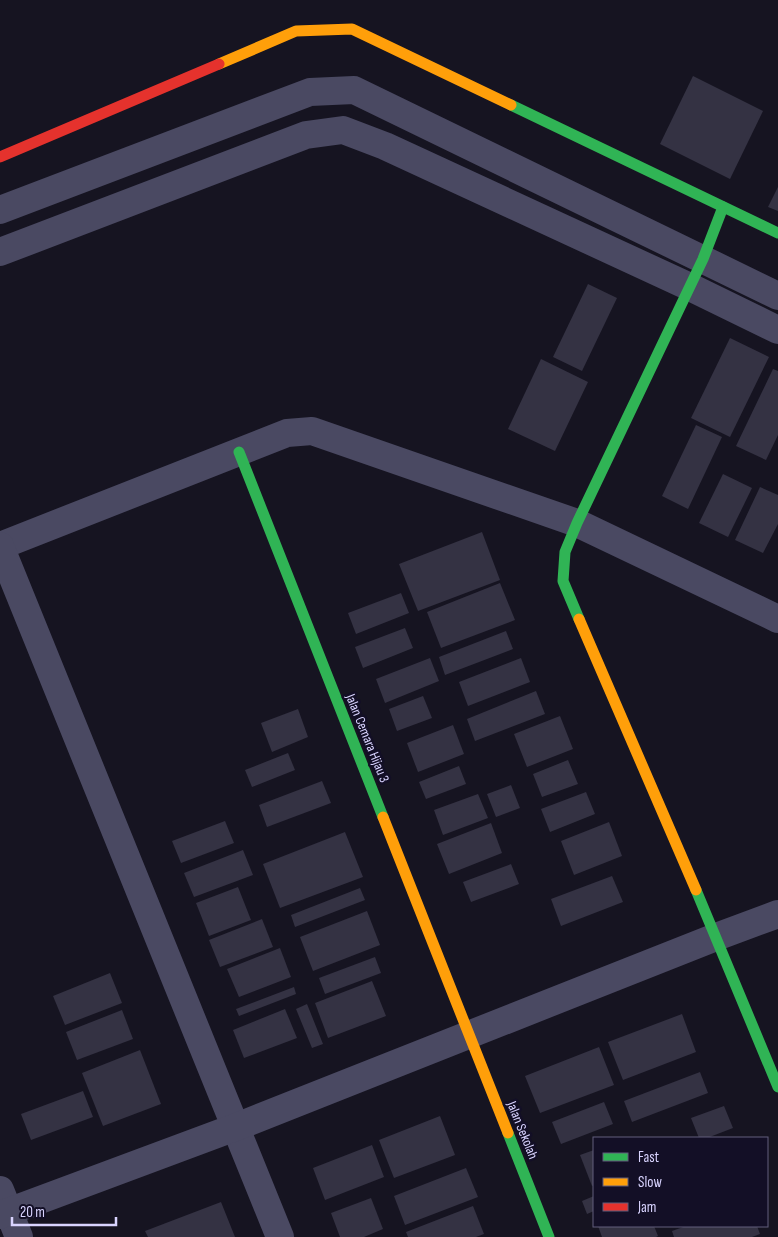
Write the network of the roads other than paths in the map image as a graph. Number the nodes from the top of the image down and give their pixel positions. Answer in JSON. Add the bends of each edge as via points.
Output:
{"nodes":[{"id":1,"x":0,"y":157,"type":"edge"},
{"id":2,"x":723,"y":207,"type":"junction"},
{"id":3,"x":0,"y":210,"type":"edge"},
{"id":4,"x":778,"y":233,"type":"edge"},
{"id":5,"x":0,"y":252,"type":"edge"},
{"id":6,"x":703,"y":259,"type":"junction"},
{"id":7,"x":690,"y":287,"type":"junction"},
{"id":8,"x":778,"y":296,"type":"edge"},
{"id":9,"x":778,"y":330,"type":"edge"},
{"id":10,"x":239,"y":452,"type":"junction"},
{"id":11,"x":577,"y":523,"type":"junction"},
{"id":12,"x":0,"y":546,"type":"edge"},
{"id":13,"x":778,"y":619,"type":"edge"},
{"id":14,"x":778,"y":914,"type":"edge"},
{"id":15,"x":716,"y":937,"type":"junction"},
{"id":16,"x":469,"y":1035,"type":"junction"},
{"id":17,"x":778,"y":1087,"type":"edge"},
{"id":18,"x":236,"y":1127,"type":"junction"},
{"id":19,"x":3,"y":1206,"type":"edge"},
{"id":20,"x":19,"y":1237,"type":"edge"},
{"id":21,"x":280,"y":1237,"type":"edge"},
{"id":22,"x":549,"y":1237,"type":"edge"}],
"edges":[{"from":1,"to":2,"type":"street","via":[[296,31],[352,29]]},
{"from":2,"to":4,"type":"street"},
{"from":2,"to":6,"type":"street"},
{"from":3,"to":6,"type":"street","via":[[310,92],[354,90]]},
{"from":5,"to":7,"type":"street","via":[[306,135],[343,130],[385,146]]},
{"from":6,"to":7,"type":"street"},
{"from":6,"to":8,"type":"street"},
{"from":7,"to":9,"type":"street"},
{"from":7,"to":11,"type":"street"},
{"from":10,"to":11,"type":"street","via":[[287,433],[312,432]]},
{"from":10,"to":12,"type":"street"},
{"from":10,"to":16,"type":"street","name":"Jalan Cemara Hijau 3"},
{"from":11,"to":13,"type":"street"},
{"from":11,"to":15,"type":"street","via":[[565,552],[564,582]]},
{"from":12,"to":18,"type":"street"},
{"from":14,"to":15,"type":"street"},
{"from":15,"to":16,"type":"street"},
{"from":15,"to":17,"type":"street"},
{"from":16,"to":18,"type":"street"},
{"from":16,"to":22,"type":"street","name":"Jalan Sekolah"},
{"from":18,"to":19,"type":"street"},
{"from":18,"to":21,"type":"street"},
{"from":19,"to":20,"type":"street"}]}
